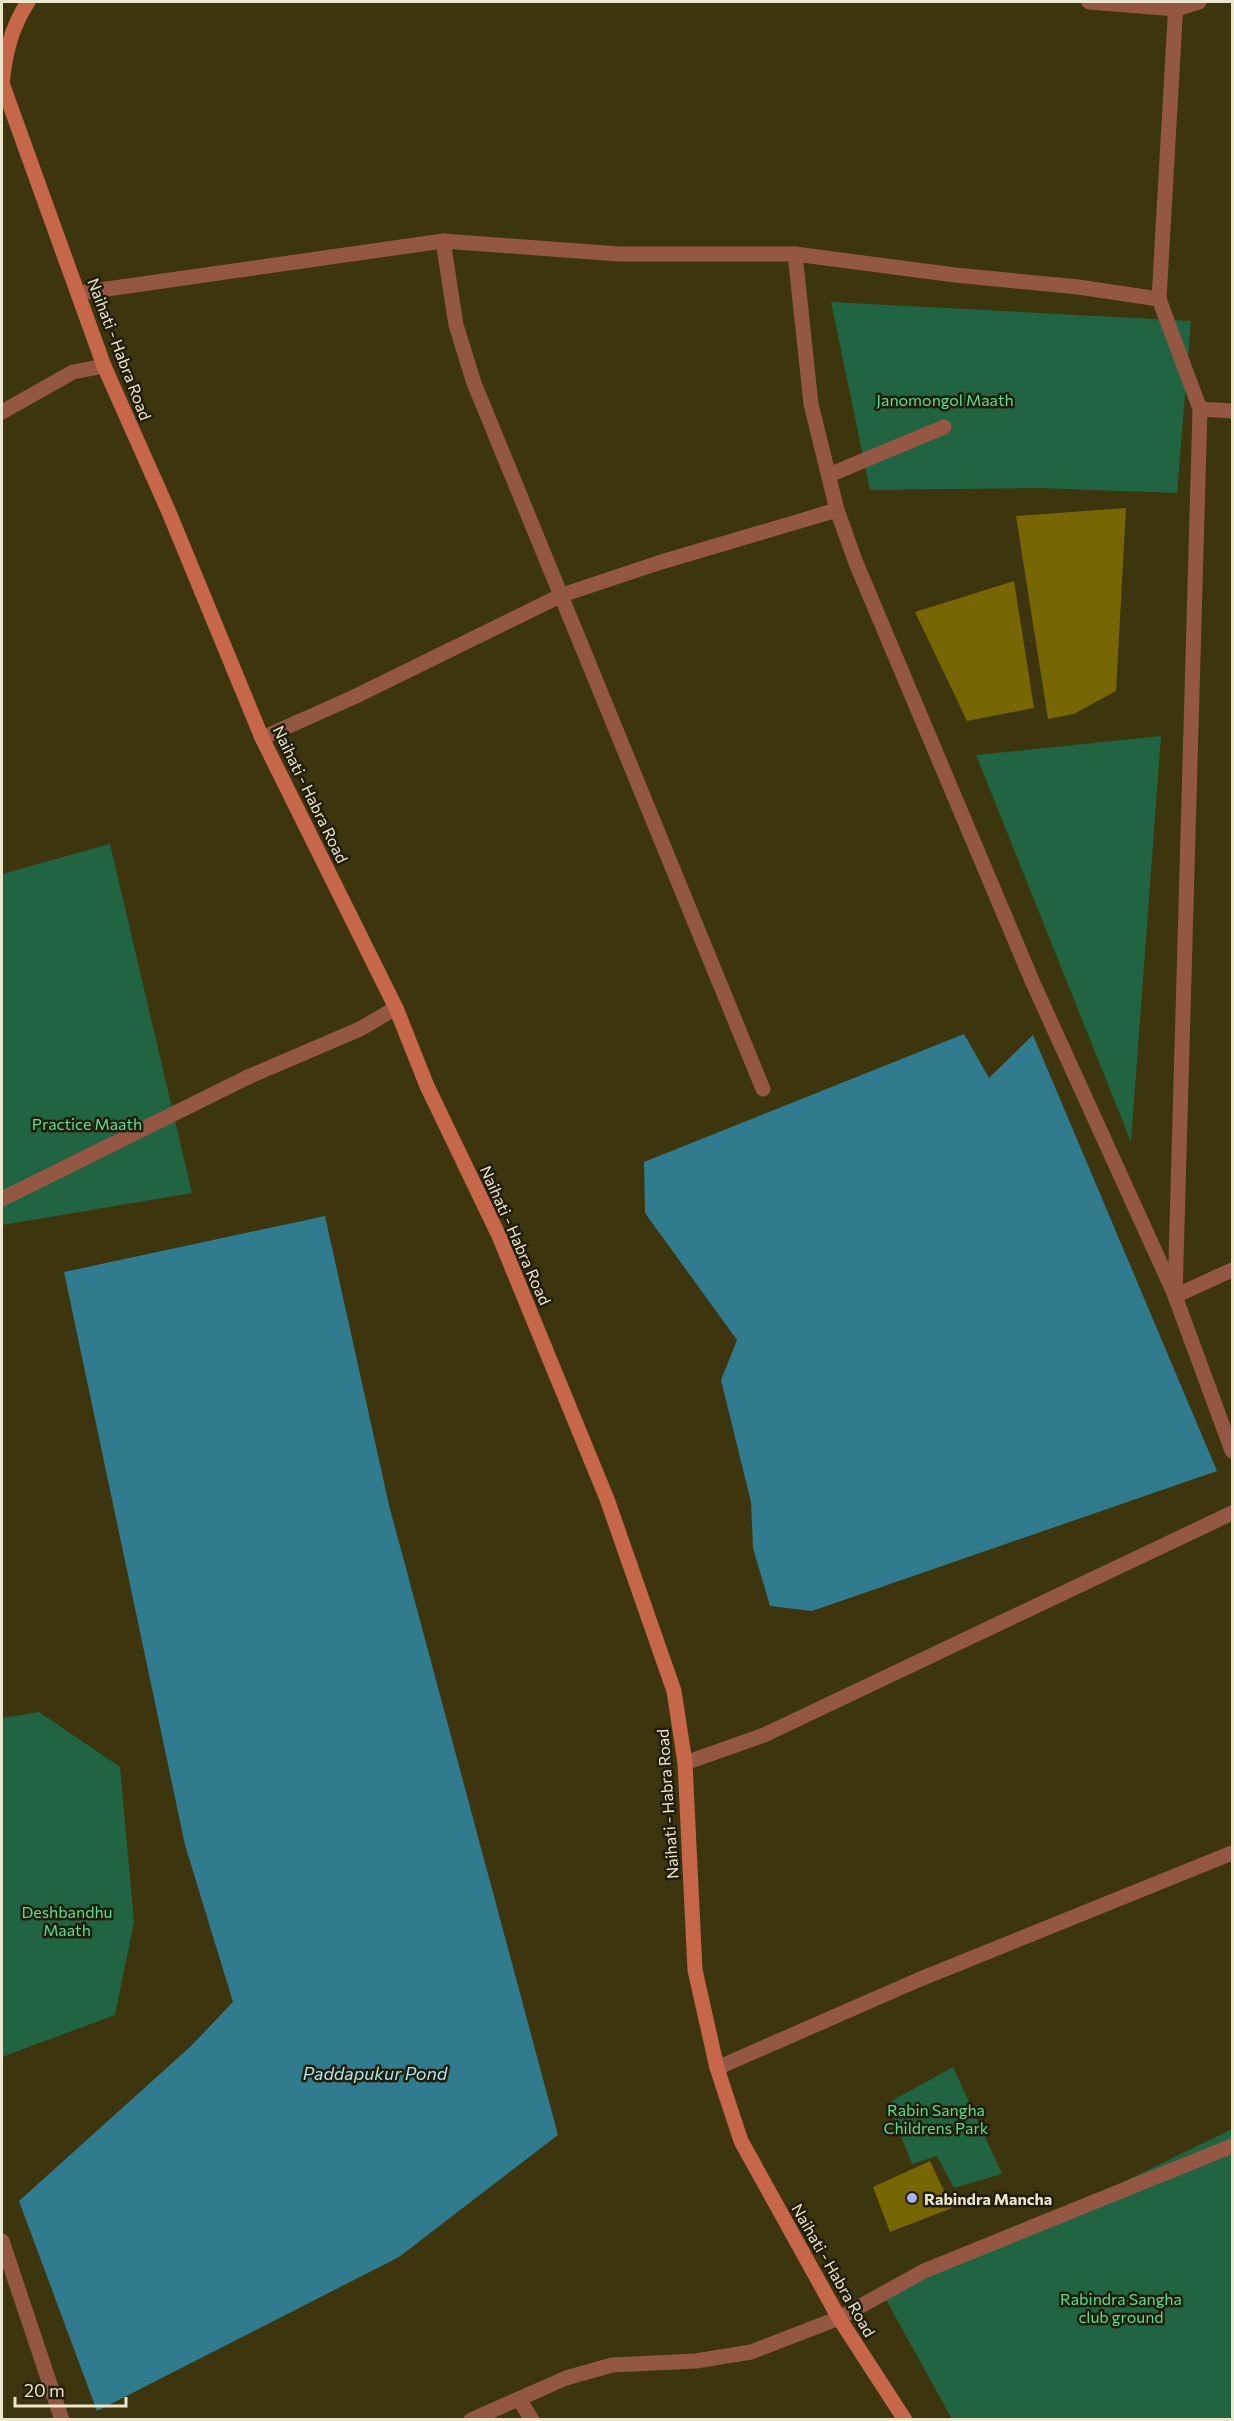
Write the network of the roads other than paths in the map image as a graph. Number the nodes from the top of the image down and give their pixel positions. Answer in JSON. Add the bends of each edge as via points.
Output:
{"nodes":[{"id":1,"x":28,"y":2,"type":"edge"},
{"id":2,"x":1089,"y":2,"type":"edge"},
{"id":3,"x":1199,"y":2,"type":"edge"},
{"id":4,"x":1176,"y":5,"type":"edge"},
{"id":5,"x":2,"y":84,"type":"edge"},
{"id":6,"x":443,"y":241,"type":"junction"},
{"id":7,"x":795,"y":254,"type":"junction"},
{"id":8,"x":79,"y":293,"type":"junction"},
{"id":9,"x":1159,"y":299,"type":"junction"},
{"id":10,"x":105,"y":366,"type":"junction"},
{"id":11,"x":1200,"y":409,"type":"junction"},
{"id":12,"x":1233,"y":411,"type":"edge"},
{"id":13,"x":2,"y":412,"type":"edge"},
{"id":14,"x":944,"y":427,"type":"dead end"},
{"id":15,"x":829,"y":475,"type":"junction"},
{"id":16,"x":837,"y":510,"type":"junction"},
{"id":17,"x":562,"y":595,"type":"junction"},
{"id":18,"x":262,"y":738,"type":"junction"},
{"id":19,"x":396,"y":1008,"type":"junction"},
{"id":20,"x":763,"y":1089,"type":"dead end"},
{"id":21,"x":2,"y":1199,"type":"edge"},
{"id":22,"x":1233,"y":1270,"type":"edge"},
{"id":23,"x":1175,"y":1296,"type":"junction"},
{"id":24,"x":1233,"y":1451,"type":"edge"},
{"id":25,"x":1233,"y":1513,"type":"edge"},
{"id":26,"x":686,"y":1763,"type":"junction"},
{"id":27,"x":1233,"y":1852,"type":"edge"},
{"id":28,"x":717,"y":2068,"type":"junction"},
{"id":29,"x":1233,"y":2146,"type":"edge"},
{"id":30,"x":2,"y":2241,"type":"edge"},
{"id":31,"x":839,"y":2318,"type":"junction"},
{"id":32,"x":519,"y":2399,"type":"junction"},
{"id":33,"x":62,"y":2420,"type":"edge"},
{"id":34,"x":471,"y":2420,"type":"edge"},
{"id":35,"x":532,"y":2420,"type":"edge"},
{"id":36,"x":905,"y":2420,"type":"edge"}],
"edges":[{"from":1,"to":5,"type":"main road","via":[[6,49]]},
{"from":2,"to":4,"type":"street"},
{"from":3,"to":4,"type":"street"},
{"from":4,"to":9,"type":"street"},
{"from":5,"to":8,"type":"main road","name":"Naihati - Habra Road"},
{"from":6,"to":7,"type":"street","via":[[619,254]]},
{"from":6,"to":8,"type":"street"},
{"from":6,"to":17,"type":"street","via":[[464,354]]},
{"from":7,"to":9,"type":"street"},
{"from":7,"to":15,"type":"street","via":[[811,404]]},
{"from":8,"to":10,"type":"main road","name":"Naihati - Habra Road"},
{"from":9,"to":11,"type":"street"},
{"from":10,"to":13,"type":"street","via":[[73,372]]},
{"from":10,"to":18,"type":"main road","name":"Naihati - Habra Road"},
{"from":11,"to":12,"type":"street"},
{"from":11,"to":23,"type":"street"},
{"from":14,"to":15,"type":"street"},
{"from":15,"to":16,"type":"street"},
{"from":16,"to":17,"type":"street"},
{"from":16,"to":23,"type":"street","via":[[1033,983]]},
{"from":17,"to":18,"type":"street"},
{"from":17,"to":20,"type":"street"},
{"from":18,"to":19,"type":"main road","name":"Naihati - Habra Road"},
{"from":19,"to":21,"type":"street","via":[[360,1029],[248,1077]]},
{"from":19,"to":26,"type":"main road","name":"Naihati - Habra Road","via":[[427,1086],[499,1236],[607,1499],[674,1691]]},
{"from":22,"to":23,"type":"street"},
{"from":23,"to":24,"type":"street"},
{"from":25,"to":26,"type":"street","via":[[764,1735]]},
{"from":26,"to":28,"type":"main road","name":"Naihati - Habra Road","via":[[695,1970]]},
{"from":27,"to":28,"type":"street","via":[[918,1980]]},
{"from":28,"to":31,"type":"main road","name":"Naihati - Habra Road","via":[[741,2141]]},
{"from":29,"to":31,"type":"street","via":[[924,2271]]},
{"from":30,"to":33,"type":"street"},
{"from":31,"to":32,"type":"street","via":[[751,2352],[696,2361],[612,2365],[567,2378]]},
{"from":31,"to":36,"type":"main road","name":"Naihati - Habra Road"},
{"from":32,"to":34,"type":"street"},
{"from":32,"to":35,"type":"street"}]}
